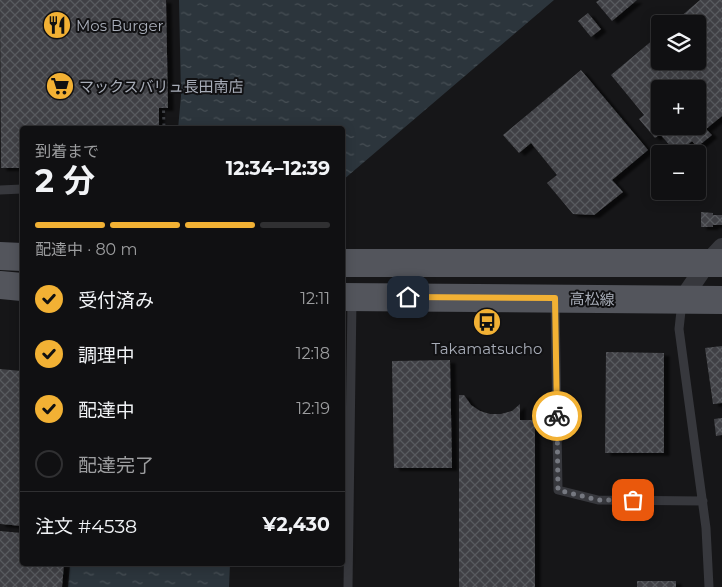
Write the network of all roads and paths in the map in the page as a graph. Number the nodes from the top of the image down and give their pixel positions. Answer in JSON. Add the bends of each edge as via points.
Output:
{"nodes":[{"id":1,"x":161,"y":0,"type":"edge"},
{"id":2,"x":164,"y":126,"type":"edge"},
{"id":3,"x":20,"y":189,"type":"edge"},
{"id":4,"x":0,"y":190,"type":"edge"},
{"id":5,"x":0,"y":256,"type":"edge"},
{"id":6,"x":20,"y":257,"type":"edge"},
{"id":7,"x":717,"y":257,"type":"edge"},
{"id":8,"x":345,"y":264,"type":"edge"},
{"id":9,"x":0,"y":285,"type":"edge"},
{"id":10,"x":20,"y":287,"type":"edge"},
{"id":11,"x":347,"y":297,"type":"edge"},
{"id":12,"x":555,"y":298,"type":"junction"},
{"id":13,"x":682,"y":300,"type":"junction"},
{"id":14,"x":722,"y":300,"type":"edge"},
{"id":15,"x":703,"y":500,"type":"junction"},
{"id":16,"x":348,"y":587,"type":"edge"},
{"id":17,"x":709,"y":587,"type":"edge"}],
"edges":[{"from":1,"to":2,"type":"path"},
{"from":3,"to":4,"type":"lane"},
{"from":5,"to":6,"type":"main road"},
{"from":7,"to":8,"type":"main road"},
{"from":7,"to":13,"type":"street"},
{"from":9,"to":10,"type":"main road"},
{"from":11,"to":12,"type":"main road","name":"高松線"},
{"from":11,"to":16,"type":"lane"},
{"from":12,"to":13,"type":"main road","name":"高松線"},
{"from":12,"to":15,"type":"lane","via":[[558,490],[598,500]]},
{"from":13,"to":14,"type":"main road","name":"高松線"},
{"from":13,"to":15,"type":"lane","via":[[679,330]]},
{"from":15,"to":17,"type":"lane"}]}
